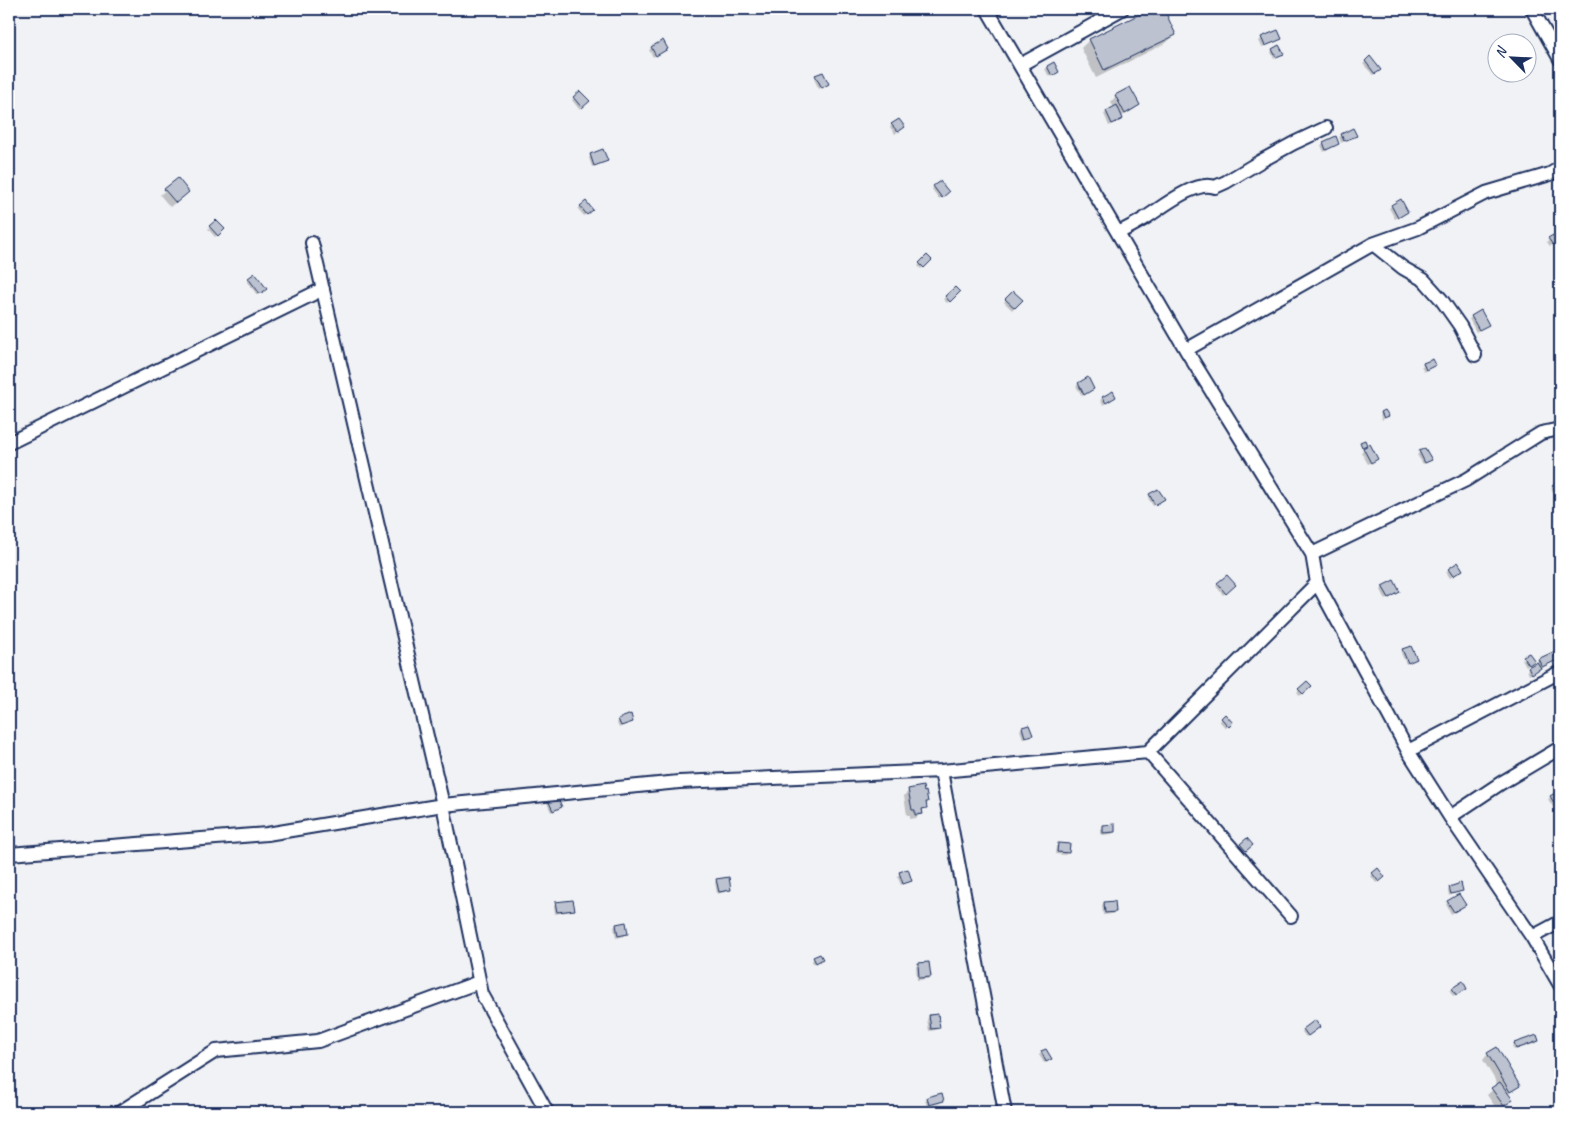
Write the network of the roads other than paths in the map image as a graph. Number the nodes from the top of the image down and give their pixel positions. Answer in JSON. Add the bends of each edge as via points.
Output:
{"nodes":[{"id":1,"x":987,"y":9,"type":"edge"},
{"id":2,"x":1122,"y":9,"type":"edge"},
{"id":3,"x":1532,"y":9,"type":"edge"},
{"id":4,"x":1560,"y":59,"type":"edge"},
{"id":5,"x":1020,"y":65,"type":"junction"},
{"id":6,"x":1326,"y":128,"type":"dead end"},
{"id":7,"x":1560,"y":168,"type":"edge"},
{"id":8,"x":1118,"y":233,"type":"junction"},
{"id":9,"x":312,"y":243,"type":"dead end"},
{"id":10,"x":1373,"y":244,"type":"junction"},
{"id":11,"x":322,"y":289,"type":"junction"},
{"id":12,"x":1186,"y":350,"type":"junction"},
{"id":13,"x":1475,"y":355,"type":"dead end"},
{"id":14,"x":1560,"y":429,"type":"edge"},
{"id":15,"x":9,"y":443,"type":"edge"},
{"id":16,"x":1312,"y":554,"type":"junction"},
{"id":17,"x":1317,"y":583,"type":"junction"},
{"id":18,"x":1560,"y":672,"type":"edge"},
{"id":19,"x":1560,"y":748,"type":"edge"},
{"id":20,"x":1408,"y":751,"type":"junction"},
{"id":21,"x":1148,"y":752,"type":"junction"},
{"id":22,"x":941,"y":771,"type":"junction"},
{"id":23,"x":443,"y":805,"type":"junction"},
{"id":24,"x":1450,"y":817,"type":"junction"},
{"id":25,"x":9,"y":854,"type":"edge"},
{"id":26,"x":1291,"y":916,"type":"dead end"},
{"id":27,"x":1560,"y":922,"type":"edge"},
{"id":28,"x":1532,"y":937,"type":"junction"},
{"id":29,"x":479,"y":982,"type":"junction"},
{"id":30,"x":1560,"y":985,"type":"edge"},
{"id":31,"x":120,"y":1112,"type":"edge"},
{"id":32,"x":546,"y":1112,"type":"edge"},
{"id":33,"x":1005,"y":1112,"type":"edge"}],
"edges":[{"from":1,"to":5,"type":"street"},
{"from":2,"to":5,"type":"street"},
{"from":3,"to":4,"type":"street"},
{"from":5,"to":8,"type":"street"},
{"from":6,"to":8,"type":"street","via":[[1261,160],[1226,182],[1215,187],[1208,184],[1170,200]]},
{"from":7,"to":10,"type":"street","via":[[1550,174],[1486,192],[1418,228]]},
{"from":8,"to":12,"type":"street"},
{"from":9,"to":11,"type":"street"},
{"from":10,"to":12,"type":"street"},
{"from":10,"to":13,"type":"street","via":[[1424,280],[1460,326]]},
{"from":11,"to":15,"type":"street"},
{"from":11,"to":23,"type":"street"},
{"from":12,"to":16,"type":"street"},
{"from":14,"to":16,"type":"street","via":[[1541,433],[1466,480]]},
{"from":16,"to":17,"type":"street"},
{"from":17,"to":20,"type":"street"},
{"from":17,"to":21,"type":"street"},
{"from":18,"to":20,"type":"street"},
{"from":19,"to":24,"type":"street"},
{"from":20,"to":24,"type":"street"},
{"from":21,"to":22,"type":"street"},
{"from":21,"to":26,"type":"street"},
{"from":22,"to":23,"type":"street","via":[[679,782]]},
{"from":22,"to":33,"type":"street"},
{"from":23,"to":25,"type":"street","via":[[267,834]]},
{"from":23,"to":29,"type":"street"},
{"from":24,"to":28,"type":"street"},
{"from":27,"to":28,"type":"street"},
{"from":28,"to":30,"type":"street"},
{"from":29,"to":31,"type":"street","via":[[318,1041],[216,1051]]},
{"from":29,"to":32,"type":"street","via":[[482,994]]}]}
